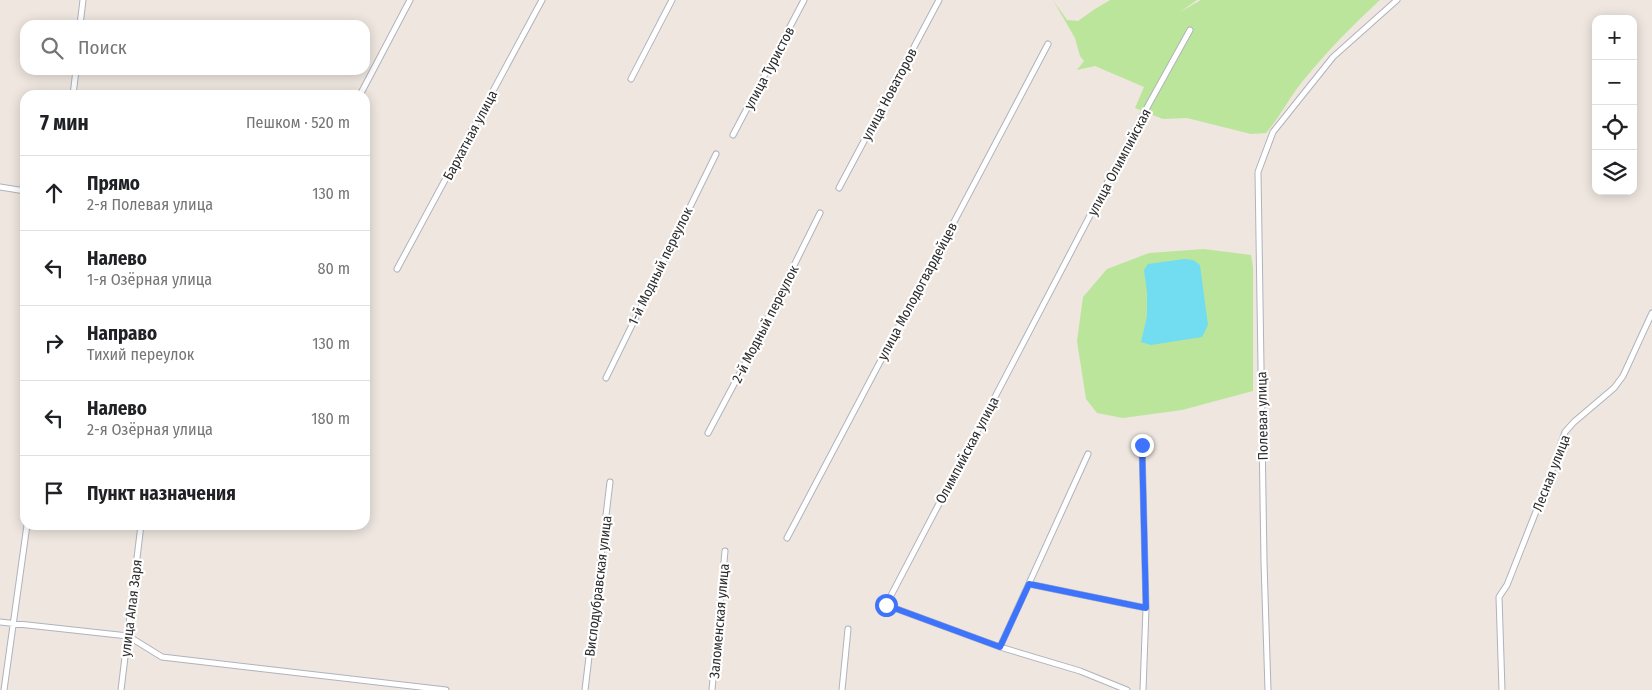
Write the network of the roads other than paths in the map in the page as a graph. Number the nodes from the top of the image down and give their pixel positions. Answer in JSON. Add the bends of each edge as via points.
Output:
{"nodes":[{"id":1,"x":83,"y":0,"type":"edge"},
{"id":2,"x":410,"y":0,"type":"edge"},
{"id":3,"x":542,"y":0,"type":"edge"},
{"id":4,"x":672,"y":0,"type":"edge"},
{"id":5,"x":804,"y":0,"type":"edge"},
{"id":6,"x":939,"y":0,"type":"edge"},
{"id":7,"x":1397,"y":0,"type":"edge"},
{"id":8,"x":81,"y":20,"type":"edge"},
{"id":9,"x":1190,"y":30,"type":"dead end"},
{"id":10,"x":1048,"y":44,"type":"dead end"},
{"id":11,"x":75,"y":75,"type":"edge"},
{"id":12,"x":630,"y":79,"type":"dead end"},
{"id":13,"x":74,"y":90,"type":"edge"},
{"id":14,"x":363,"y":90,"type":"edge"},
{"id":15,"x":733,"y":135,"type":"dead end"},
{"id":16,"x":716,"y":154,"type":"dead end"},
{"id":17,"x":0,"y":187,"type":"edge"},
{"id":18,"x":839,"y":188,"type":"dead end"},
{"id":19,"x":20,"y":190,"type":"edge"},
{"id":20,"x":820,"y":213,"type":"dead end"},
{"id":21,"x":397,"y":269,"type":"dead end"},
{"id":22,"x":1049,"y":294,"type":"joint"},
{"id":23,"x":1652,"y":312,"type":"edge"},
{"id":24,"x":606,"y":378,"type":"dead end"},
{"id":25,"x":708,"y":433,"type":"dead end"},
{"id":26,"x":1142,"y":445,"type":"dead end"},
{"id":27,"x":1088,"y":454,"type":"dead end"},
{"id":28,"x":610,"y":482,"type":"dead end"},
{"id":29,"x":26,"y":530,"type":"edge"},
{"id":30,"x":140,"y":530,"type":"edge"},
{"id":31,"x":787,"y":538,"type":"dead end"},
{"id":32,"x":725,"y":551,"type":"dead end"},
{"id":33,"x":1029,"y":584,"type":"junction"},
{"id":34,"x":1146,"y":608,"type":"junction"},
{"id":35,"x":0,"y":622,"type":"edge"},
{"id":36,"x":12,"y":623,"type":"junction"},
{"id":37,"x":848,"y":629,"type":"dead end"},
{"id":38,"x":128,"y":636,"type":"junction"},
{"id":39,"x":1000,"y":647,"type":"junction"},
{"id":40,"x":4,"y":690,"type":"edge"},
{"id":41,"x":121,"y":690,"type":"edge"},
{"id":42,"x":446,"y":690,"type":"edge"},
{"id":43,"x":585,"y":690,"type":"edge"},
{"id":44,"x":712,"y":690,"type":"edge"},
{"id":45,"x":842,"y":690,"type":"edge"},
{"id":46,"x":1127,"y":690,"type":"edge"},
{"id":47,"x":1143,"y":690,"type":"edge"},
{"id":48,"x":1268,"y":690,"type":"edge"},
{"id":49,"x":1502,"y":690,"type":"edge"}],
"edges":[{"from":1,"to":8,"type":"street"},
{"from":2,"to":14,"type":"street"},
{"from":3,"to":21,"type":"street","name":"Бархатная улица"},
{"from":4,"to":12,"type":"street"},
{"from":5,"to":15,"type":"street","name":"улица Туристов"},
{"from":6,"to":18,"type":"street","name":"улица Новаторов"},
{"from":7,"to":48,"type":"street","name":"Полевая улица","via":[[1333,57],[1274,132],[1258,172]]},
{"from":9,"to":22,"type":"street","name":"улица Олимпийская"},
{"from":10,"to":31,"type":"street","name":"улица Молодогвардейцев"},
{"from":11,"to":13,"type":"street"},
{"from":16,"to":24,"type":"street","name":"1-й Модный переулок"},
{"from":17,"to":19,"type":"street"},
{"from":20,"to":25,"type":"street","name":"2-й Модный переулок"},
{"from":22,"to":39,"type":"street","name":"Олимпийская улица","via":[[886,605]]},
{"from":23,"to":49,"type":"street","name":"Лесная улица","via":[[1623,376],[1565,432],[1507,584],[1499,597]]},
{"from":26,"to":34,"type":"street"},
{"from":27,"to":33,"type":"street"},
{"from":28,"to":43,"type":"street","name":"Вислодубравская улица"},
{"from":29,"to":36,"type":"street"},
{"from":30,"to":38,"type":"street","name":"улица Алая Заря"},
{"from":32,"to":44,"type":"street","name":"Заломенская улица"},
{"from":33,"to":34,"type":"street"},
{"from":33,"to":39,"type":"street"},
{"from":34,"to":47,"type":"street"},
{"from":35,"to":36,"type":"street"},
{"from":36,"to":38,"type":"street"},
{"from":36,"to":40,"type":"street"},
{"from":37,"to":45,"type":"street"},
{"from":38,"to":41,"type":"street","name":"улица Алая Заря"},
{"from":38,"to":42,"type":"street","via":[[162,657]]},
{"from":39,"to":46,"type":"street","via":[[1080,671]]}]}
